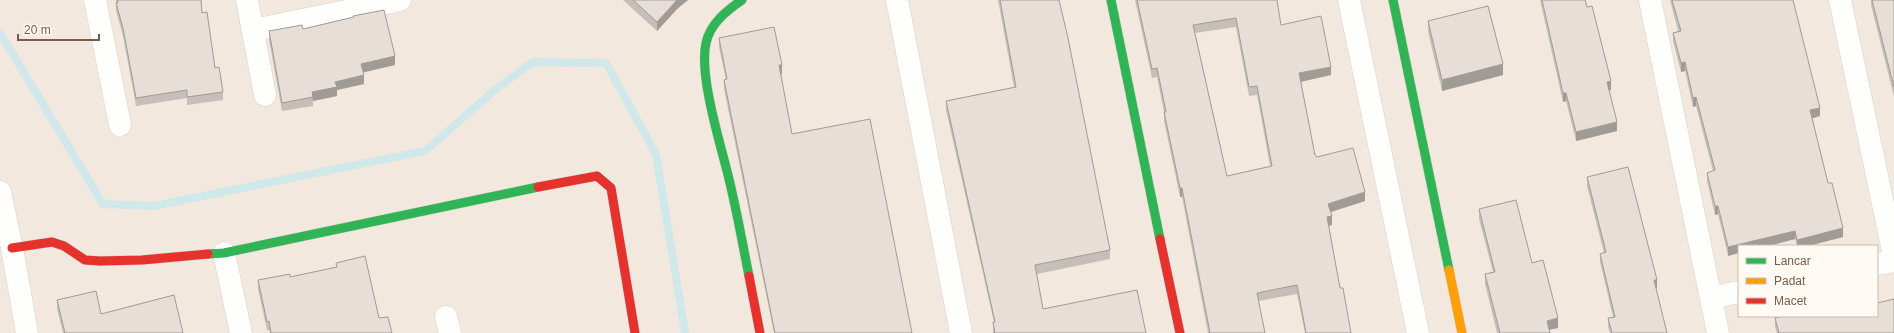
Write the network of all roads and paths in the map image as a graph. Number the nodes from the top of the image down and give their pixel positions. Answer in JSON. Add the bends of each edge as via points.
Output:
{"nodes":[{"id":1,"x":95,"y":0,"type":"edge"},
{"id":2,"x":247,"y":0,"type":"edge"},
{"id":3,"x":398,"y":0,"type":"edge"},
{"id":4,"x":742,"y":0,"type":"edge"},
{"id":5,"x":897,"y":0,"type":"edge"},
{"id":6,"x":1111,"y":0,"type":"edge"},
{"id":7,"x":1349,"y":0,"type":"edge"},
{"id":8,"x":1393,"y":0,"type":"edge"},
{"id":9,"x":1650,"y":0,"type":"edge"},
{"id":10,"x":1840,"y":0,"type":"edge"},
{"id":11,"x":254,"y":30,"type":"junction"},
{"id":12,"x":265,"y":95,"type":"dead end"},
{"id":13,"x":120,"y":125,"type":"dead end"},
{"id":14,"x":0,"y":192,"type":"edge"},
{"id":15,"x":12,"y":248,"type":"junction"},
{"id":16,"x":224,"y":253,"type":"junction"},
{"id":17,"x":1894,"y":256,"type":"edge"},
{"id":18,"x":1894,"y":260,"type":"edge"},
{"id":19,"x":1878,"y":264,"type":"edge"},
{"id":20,"x":1738,"y":292,"type":"edge"},
{"id":21,"x":1711,"y":298,"type":"junction"},
{"id":22,"x":27,"y":333,"type":"edge"},
{"id":23,"x":241,"y":333,"type":"edge"},
{"id":24,"x":635,"y":333,"type":"edge"},
{"id":25,"x":760,"y":333,"type":"edge"},
{"id":26,"x":961,"y":333,"type":"edge"},
{"id":27,"x":1180,"y":333,"type":"edge"},
{"id":28,"x":1418,"y":333,"type":"edge"},
{"id":29,"x":1462,"y":333,"type":"edge"},
{"id":30,"x":1718,"y":333,"type":"edge"}],
"edges":[{"from":1,"to":13,"type":"street"},
{"from":2,"to":11,"type":"street"},
{"from":3,"to":11,"type":"street"},
{"from":4,"to":25,"type":"street","via":[[724,12],[713,27],[705,44],[705,60],[707,81]]},
{"from":5,"to":26,"type":"street"},
{"from":6,"to":27,"type":"street"},
{"from":7,"to":28,"type":"street"},
{"from":8,"to":29,"type":"street"},
{"from":9,"to":21,"type":"street"},
{"from":10,"to":17,"type":"street"},
{"from":11,"to":12,"type":"street"},
{"from":14,"to":15,"type":"street"},
{"from":15,"to":16,"type":"street","via":[[52,242],[64,246],[85,260],[100,261]]},
{"from":15,"to":22,"type":"street"},
{"from":16,"to":23,"type":"street"},
{"from":16,"to":24,"type":"street","via":[[598,176],[611,188]]},
{"from":18,"to":19,"type":"street"},
{"from":20,"to":21,"type":"street"},
{"from":21,"to":30,"type":"street"}]}
